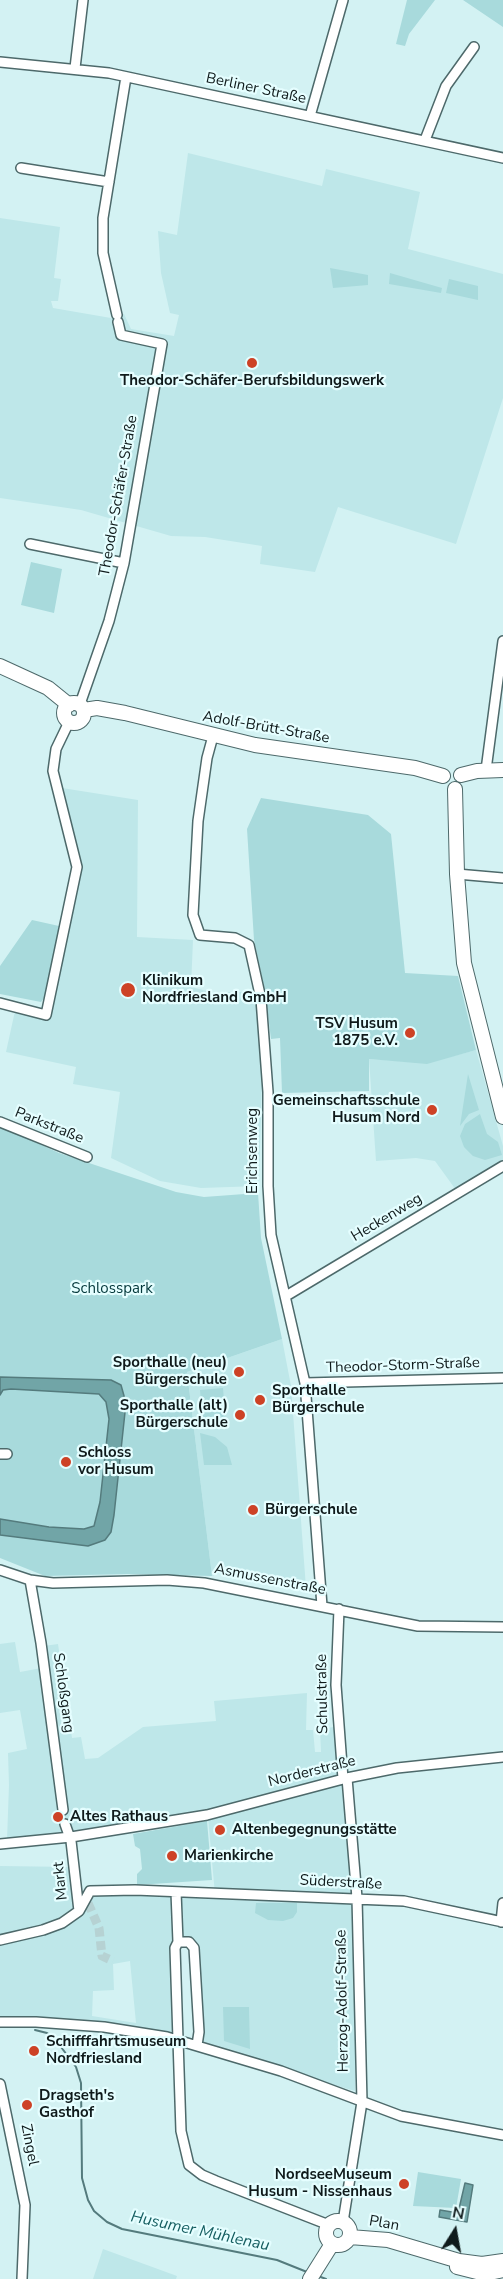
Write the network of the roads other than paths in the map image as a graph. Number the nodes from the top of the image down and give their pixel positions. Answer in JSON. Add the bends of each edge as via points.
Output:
{"nodes":[{"id":1,"x":83,"y":0,"type":"edge"},
{"id":2,"x":343,"y":0,"type":"edge"},
{"id":3,"x":474,"y":47,"type":"dead end"},
{"id":4,"x":0,"y":62,"type":"edge"},
{"id":5,"x":75,"y":68,"type":"junction"},
{"id":6,"x":126,"y":77,"type":"junction"},
{"id":7,"x":310,"y":116,"type":"junction"},
{"id":8,"x":425,"y":140,"type":"junction"},
{"id":9,"x":503,"y":158,"type":"edge"},
{"id":10,"x":21,"y":168,"type":"dead end"},
{"id":11,"x":109,"y":183,"type":"junction"},
{"id":12,"x":30,"y":544,"type":"dead end"},
{"id":13,"x":124,"y":563,"type":"junction"},
{"id":14,"x":503,"y":641,"type":"edge"},
{"id":15,"x":0,"y":666,"type":"edge"},
{"id":16,"x":78,"y":706,"type":"junction"},
{"id":17,"x":69,"y":722,"type":"joint"},
{"id":18,"x":213,"y":736,"type":"junction"},
{"id":19,"x":486,"y":770,"type":"junction"},
{"id":20,"x":503,"y":770,"type":"edge"},
{"id":21,"x":461,"y":775,"type":"junction"},
{"id":22,"x":443,"y":776,"type":"junction"},
{"id":23,"x":455,"y":789,"type":"junction"},
{"id":24,"x":457,"y":874,"type":"junction"},
{"id":25,"x":503,"y":878,"type":"edge"},
{"id":26,"x":0,"y":1003,"type":"edge"},
{"id":27,"x":498,"y":1086,"type":"edge"},
{"id":28,"x":503,"y":1117,"type":"edge"},
{"id":29,"x":0,"y":1122,"type":"edge"},
{"id":30,"x":87,"y":1157,"type":"dead end"},
{"id":31,"x":503,"y":1166,"type":"edge"},
{"id":32,"x":286,"y":1296,"type":"junction"},
{"id":33,"x":503,"y":1378,"type":"edge"},
{"id":34,"x":305,"y":1383,"type":"junction"},
{"id":35,"x":0,"y":1570,"type":"edge"},
{"id":36,"x":30,"y":1580,"type":"junction"},
{"id":37,"x":321,"y":1606,"type":"junction"},
{"id":38,"x":339,"y":1609,"type":"junction"},
{"id":39,"x":503,"y":1627,"type":"edge"},
{"id":40,"x":503,"y":1757,"type":"edge"},
{"id":41,"x":345,"y":1779,"type":"junction"},
{"id":42,"x":63,"y":1810,"type":"dead end"},
{"id":43,"x":65,"y":1824,"type":"dead end"},
{"id":44,"x":71,"y":1837,"type":"junction"},
{"id":45,"x":0,"y":1844,"type":"edge"},
{"id":46,"x":176,"y":1892,"type":"junction"},
{"id":47,"x":357,"y":1898,"type":"junction"},
{"id":48,"x":503,"y":1903,"type":"edge"},
{"id":49,"x":79,"y":1911,"type":"junction"},
{"id":50,"x":502,"y":1922,"type":"edge"},
{"id":51,"x":0,"y":1940,"type":"edge"},
{"id":52,"x":178,"y":1942,"type":"junction"},
{"id":53,"x":0,"y":2022,"type":"edge"},
{"id":54,"x":179,"y":2040,"type":"junction"},
{"id":55,"x":197,"y":2045,"type":"junction"},
{"id":56,"x":0,"y":2084,"type":"edge"},
{"id":57,"x":362,"y":2102,"type":"junction"},
{"id":58,"x":4,"y":2115,"type":"edge"},
{"id":59,"x":503,"y":2135,"type":"edge"},
{"id":60,"x":336,"y":2223,"type":"junction"},
{"id":61,"x":350,"y":2237,"type":"junction"},
{"id":62,"x":332,"y":2244,"type":"junction"},
{"id":63,"x":446,"y":2259,"type":"junction"},
{"id":64,"x":503,"y":2262,"type":"edge"},
{"id":65,"x":503,"y":2270,"type":"edge"},
{"id":66,"x":22,"y":2279,"type":"edge"},
{"id":67,"x":310,"y":2279,"type":"edge"}],
"edges":[{"from":1,"to":5,"type":"street"},
{"from":2,"to":7,"type":"street"},
{"from":3,"to":8,"type":"street","via":[[446,86]]},
{"from":4,"to":5,"type":"street","name":"Berliner Straße"},
{"from":5,"to":6,"type":"street","name":"Berliner Straße"},
{"from":6,"to":7,"type":"street","name":"Berliner Straße"},
{"from":6,"to":11,"type":"street"},
{"from":7,"to":8,"type":"street","name":"Berliner Straße"},
{"from":8,"to":9,"type":"street","name":"Berliner Straße"},
{"from":10,"to":11,"type":"street"},
{"from":11,"to":13,"type":"street","name":"Theodor-Schäfer-Straße","via":[[103,253],[121,335],[162,344]]},
{"from":12,"to":13,"type":"street"},
{"from":13,"to":16,"type":"street","name":"Theodor-Schäfer-Straße","via":[[109,621]]},
{"from":14,"to":19,"type":"street"},
{"from":15,"to":16,"type":"main road"},
{"from":16,"to":17,"type":"main road","via":[[83,719]]},
{"from":16,"to":18,"type":"main road","name":"Adolf-Brütt-Straße","via":[[125,713]]},
{"from":17,"to":26,"type":"street","via":[[56,749],[53,771],[77,867],[46,1015]]},
{"from":18,"to":22,"type":"main road","name":"Adolf-Brütt-Straße","via":[[416,768]]},
{"from":18,"to":32,"type":"street","name":"Erichsenweg","via":[[197,830],[193,915],[200,935],[235,938],[249,945],[261,999],[267,1070],[272,1235]]},
{"from":19,"to":20,"type":"main road"},
{"from":19,"to":21,"type":"main road"},
{"from":21,"to":22,"type":"main road","name":"Adolf-Brütt-Straße","via":[[450,770]]},
{"from":21,"to":23,"type":"main road","via":[[461,784]]},
{"from":22,"to":23,"type":"main road","via":[[447,788]]},
{"from":23,"to":24,"type":"main road"},
{"from":24,"to":25,"type":"street"},
{"from":24,"to":27,"type":"main road","via":[[464,963]]},
{"from":27,"to":28,"type":"main road"},
{"from":29,"to":30,"type":"street","name":"Parkstraße"},
{"from":31,"to":32,"type":"street","name":"Heckenweg"},
{"from":32,"to":34,"type":"street","name":"Erichsenweg"},
{"from":33,"to":34,"type":"street","name":"Theodor-Storm-Straße"},
{"from":34,"to":37,"type":"street","name":"Erichsenweg"},
{"from":35,"to":36,"type":"street","name":"Asmussenstraße"},
{"from":36,"to":37,"type":"street","name":"Asmussenstraße","via":[[204,1583]]},
{"from":36,"to":42,"type":"street","name":"Schloßgang"},
{"from":37,"to":38,"type":"street","name":"Asmussenstraße"},
{"from":38,"to":39,"type":"street","name":"Asmussenstraße","via":[[418,1626]]},
{"from":38,"to":41,"type":"street","name":"Schulstraße","via":[[336,1685]]},
{"from":40,"to":41,"type":"street","name":"Norderstraße","via":[[419,1765]]},
{"from":41,"to":44,"type":"street","name":"Norderstraße","via":[[207,1815]]},
{"from":41,"to":47,"type":"street","name":"Herzog-Adolf-Straße"},
{"from":43,"to":44,"type":"street"},
{"from":44,"to":45,"type":"street"},
{"from":44,"to":49,"type":"street","name":"Markt"},
{"from":46,"to":47,"type":"street","name":"Süderstraße"},
{"from":46,"to":49,"type":"street","name":"Markt","via":[[90,1891]]},
{"from":46,"to":52,"type":"street"},
{"from":47,"to":50,"type":"street","name":"Süderstraße","via":[[404,1901]]},
{"from":47,"to":57,"type":"street","name":"Herzog-Adolf-Straße"},
{"from":48,"to":50,"type":"street"},
{"from":49,"to":51,"type":"street","via":[[52,1926]]},
{"from":52,"to":54,"type":"street","via":[[175,1948]]},
{"from":52,"to":55,"type":"street","via":[[189,1942],[194,1948]]},
{"from":53,"to":54,"type":"street","via":[[104,2027]]},
{"from":54,"to":55,"type":"street"},
{"from":54,"to":60,"type":"street","via":[[181,2131],[189,2165],[216,2181]]},
{"from":55,"to":57,"type":"street"},
{"from":56,"to":58,"type":"street","name":"Zingel"},
{"from":57,"to":59,"type":"street","via":[[422,2122]]},
{"from":57,"to":60,"type":"street","name":"Herzog-Adolf-Straße"},
{"from":58,"to":66,"type":"street","name":"Zingel","via":[[25,2212]]},
{"from":60,"to":61,"type":"main road","via":[[348,2226]]},
{"from":60,"to":62,"type":"main road","name":"Herzog-Adolf-Straße","via":[[326,2232]]},
{"from":61,"to":62,"type":"main road","via":[[341,2246]]},
{"from":61,"to":63,"type":"main road","name":"Plan","via":[[388,2240]]},
{"from":62,"to":67,"type":"main road"},
{"from":63,"to":64,"type":"main road","name":"Plan","via":[[482,2264]]},
{"from":63,"to":65,"type":"main road","name":"Plan","via":[[477,2273],[496,2274]]}]}
